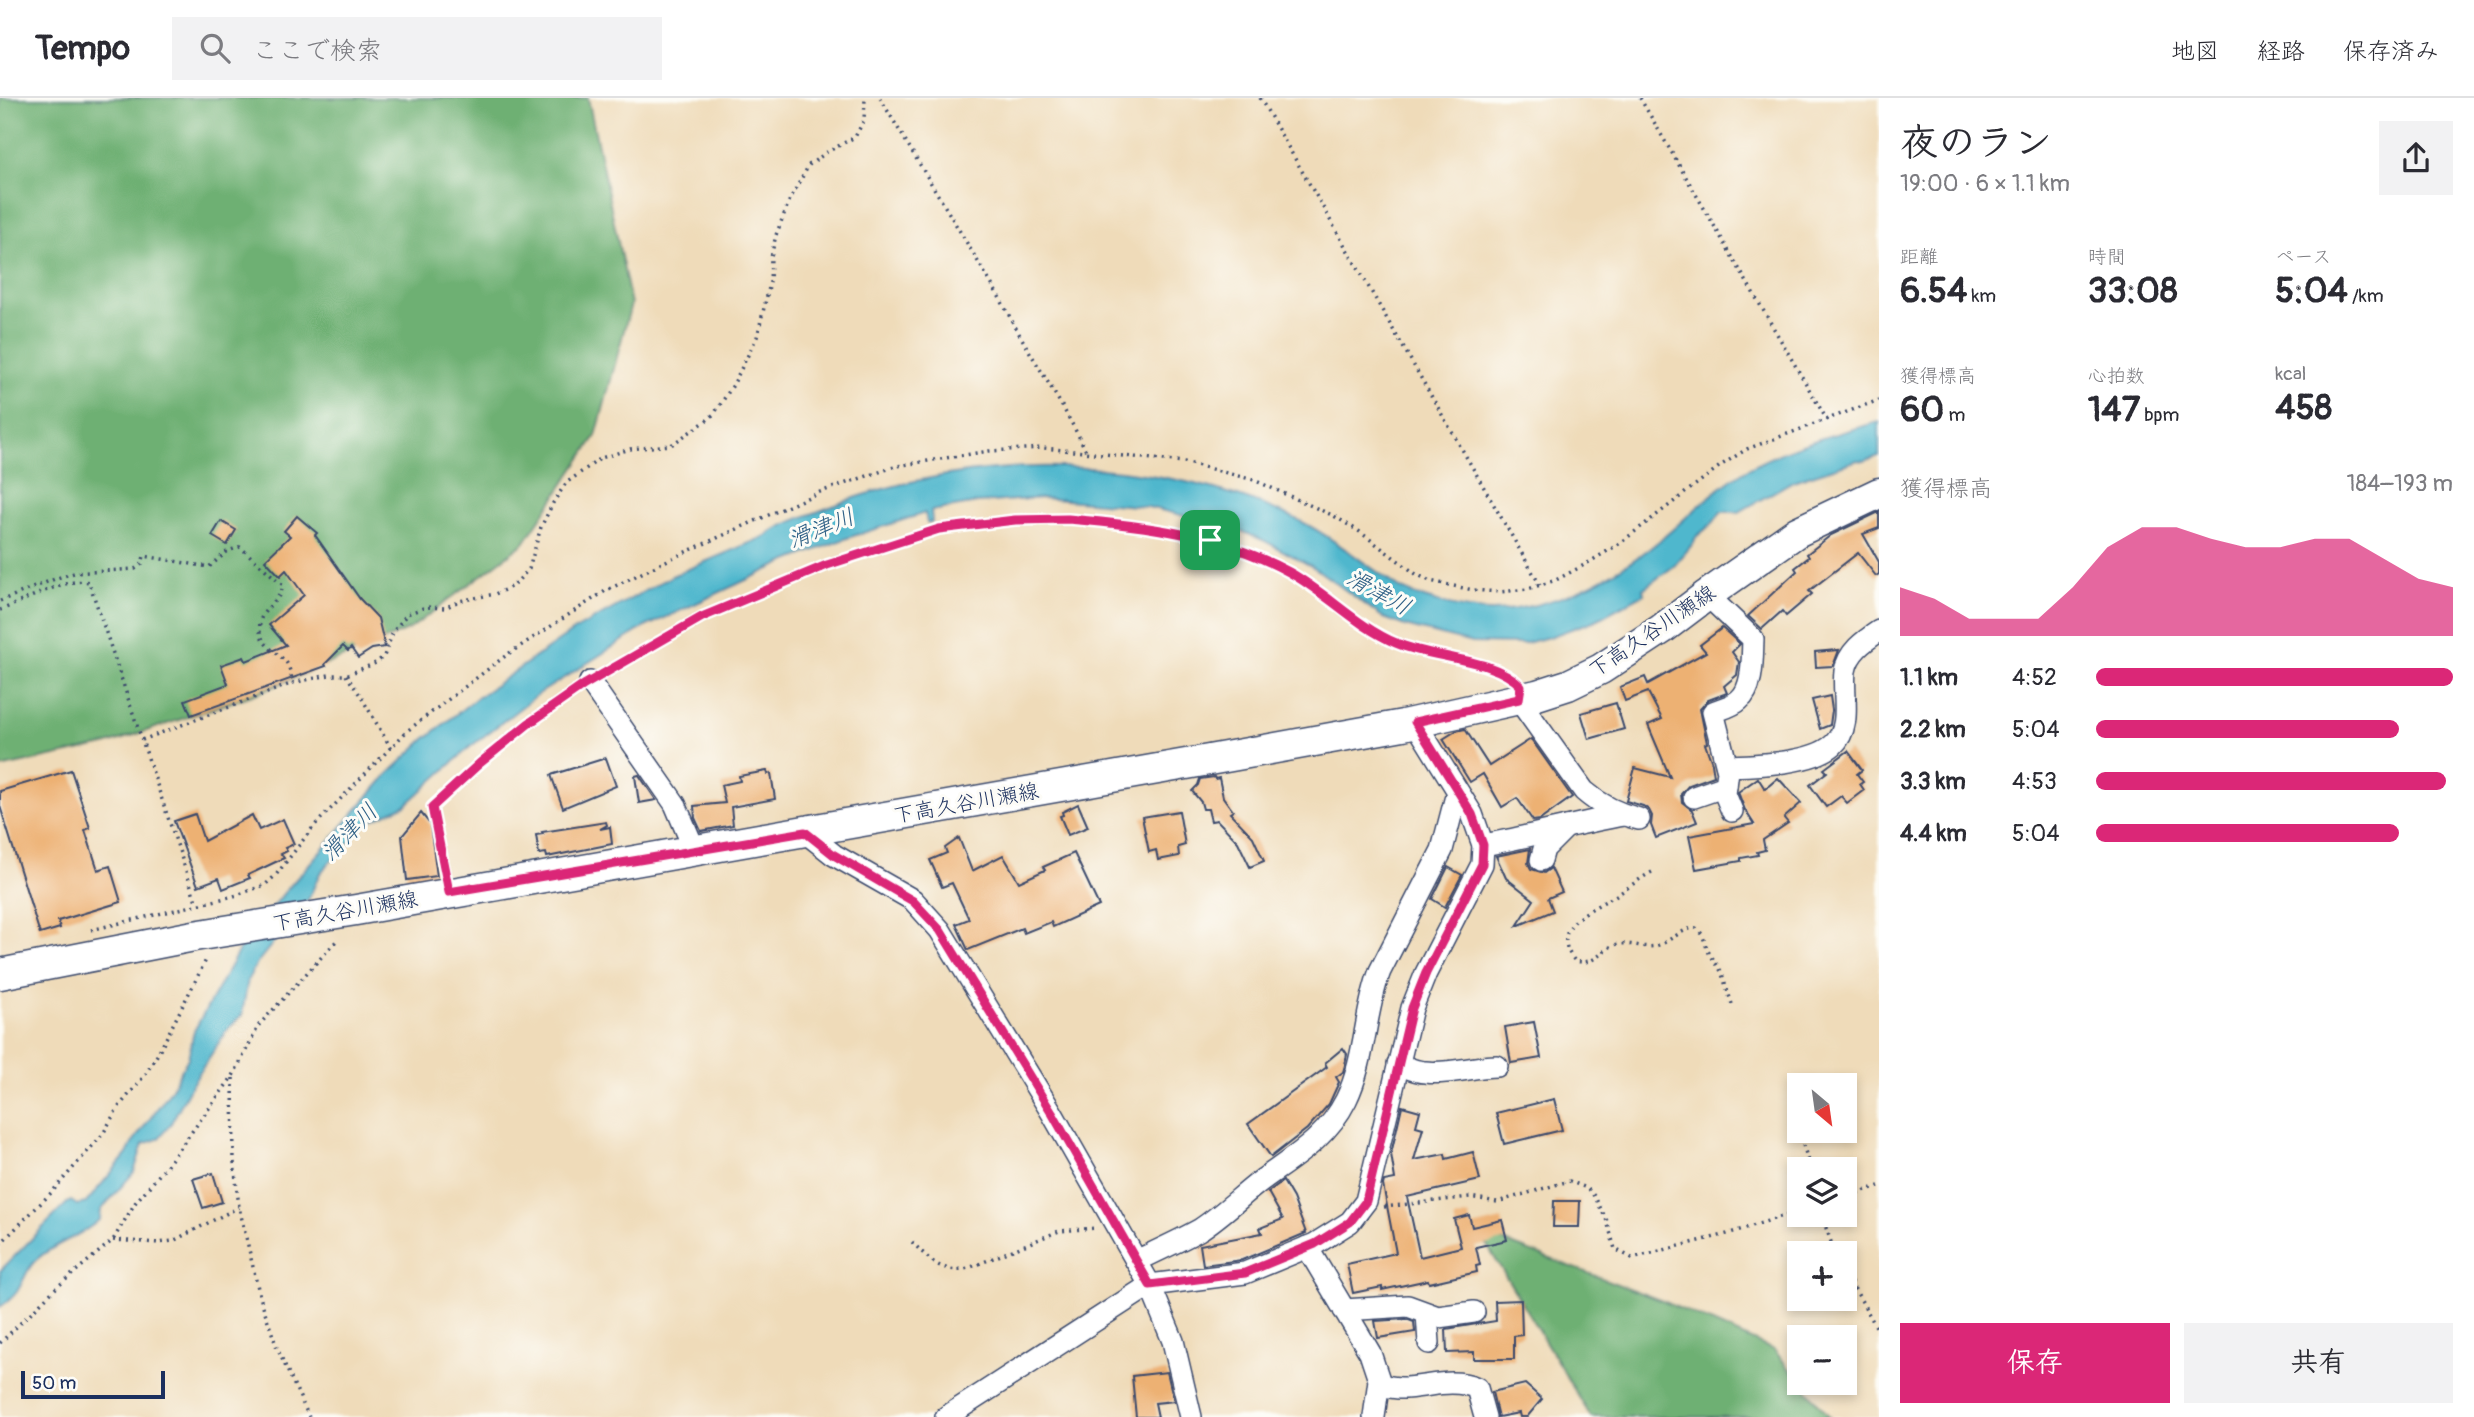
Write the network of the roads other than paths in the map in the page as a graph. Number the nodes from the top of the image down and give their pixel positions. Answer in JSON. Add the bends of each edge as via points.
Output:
{"nodes":[{"id":1,"x":1879,"y":493,"type":"edge"},
{"id":2,"x":1706,"y":595,"type":"junction"},
{"id":3,"x":1879,"y":631,"type":"edge"},
{"id":4,"x":590,"y":682,"type":"road end"},
{"id":5,"x":1519,"y":699,"type":"junction"},
{"id":6,"x":1415,"y":722,"type":"junction"},
{"id":7,"x":1727,"y":776,"type":"junction"},
{"id":8,"x":1459,"y":794,"type":"junction"},
{"id":9,"x":1694,"y":797,"type":"dead end"},
{"id":10,"x":1732,"y":811,"type":"dead end"},
{"id":11,"x":1567,"y":825,"type":"junction"},
{"id":12,"x":805,"y":832,"type":"junction"},
{"id":13,"x":1483,"y":845,"type":"junction"},
{"id":14,"x":695,"y":851,"type":"junction"},
{"id":15,"x":1541,"y":860,"type":"dead end"},
{"id":16,"x":0,"y":974,"type":"edge"},
{"id":17,"x":1398,"y":1064,"type":"junction"},
{"id":18,"x":1497,"y":1066,"type":"dead end"},
{"id":19,"x":1307,"y":1247,"type":"junction"},
{"id":20,"x":1136,"y":1261,"type":"junction"},
{"id":21,"x":1150,"y":1285,"type":"junction"},
{"id":22,"x":1344,"y":1310,"type":"junction"},
{"id":23,"x":1475,"y":1312,"type":"dead end"},
{"id":24,"x":1427,"y":1314,"type":"junction"},
{"id":25,"x":1429,"y":1343,"type":"dead end"},
{"id":26,"x":1379,"y":1385,"type":"junction"},
{"id":27,"x":946,"y":1417,"type":"edge"},
{"id":28,"x":1191,"y":1417,"type":"edge"},
{"id":29,"x":1374,"y":1417,"type":"edge"},
{"id":30,"x":1485,"y":1417,"type":"edge"}],
"edges":[{"from":1,"to":2,"type":"main road","name":"下高久谷川瀬線","via":[[1797,532]]},
{"from":2,"to":5,"type":"main road","name":"下高久谷川瀬線","via":[[1601,669],[1568,685]]},
{"from":2,"to":7,"type":"street","via":[[1753,639],[1743,696],[1713,712]]},
{"from":3,"to":7,"type":"street","via":[[1850,658],[1845,671],[1845,719],[1835,743],[1806,757]]},
{"from":4,"to":14,"type":"street","via":[[675,804]]},
{"from":5,"to":6,"type":"main road","name":"下高久谷川瀬線"},
{"from":5,"to":11,"type":"street","via":[[1584,791],[1596,802],[1632,817]]},
{"from":6,"to":8,"type":"street"},
{"from":6,"to":12,"type":"main road","name":"下高久谷川瀬線"},
{"from":7,"to":9,"type":"street"},
{"from":7,"to":10,"type":"street","via":[[1725,794]]},
{"from":8,"to":13,"type":"street"},
{"from":8,"to":20,"type":"street","via":[[1442,850],[1380,971],[1361,1062],[1346,1101],[1300,1156],[1201,1228]]},
{"from":11,"to":13,"type":"street"},
{"from":11,"to":15,"type":"street","via":[[1544,849]]},
{"from":12,"to":14,"type":"main road","name":"下高久谷川瀬線"},
{"from":12,"to":20,"type":"street","via":[[834,855],[913,901],[940,930]]},
{"from":13,"to":17,"type":"street","via":[[1477,878],[1412,1008]]},
{"from":14,"to":16,"type":"main road","name":"下高久谷川瀬線","via":[[194,936]]},
{"from":17,"to":18,"type":"street","via":[[1440,1073]]},
{"from":17,"to":19,"type":"street","via":[[1366,1201],[1350,1222]]},
{"from":19,"to":21,"type":"street","via":[[1245,1273]]},
{"from":19,"to":22,"type":"street"},
{"from":20,"to":21,"type":"street"},
{"from":21,"to":27,"type":"street"},
{"from":21,"to":28,"type":"street","via":[[1173,1341]]},
{"from":22,"to":24,"type":"street","via":[[1408,1306]]},
{"from":22,"to":26,"type":"street","via":[[1370,1353]]},
{"from":23,"to":24,"type":"street"},
{"from":24,"to":25,"type":"street"},
{"from":26,"to":29,"type":"street"},
{"from":26,"to":30,"type":"street","via":[[1398,1389],[1432,1383],[1469,1384],[1477,1388]]}]}
